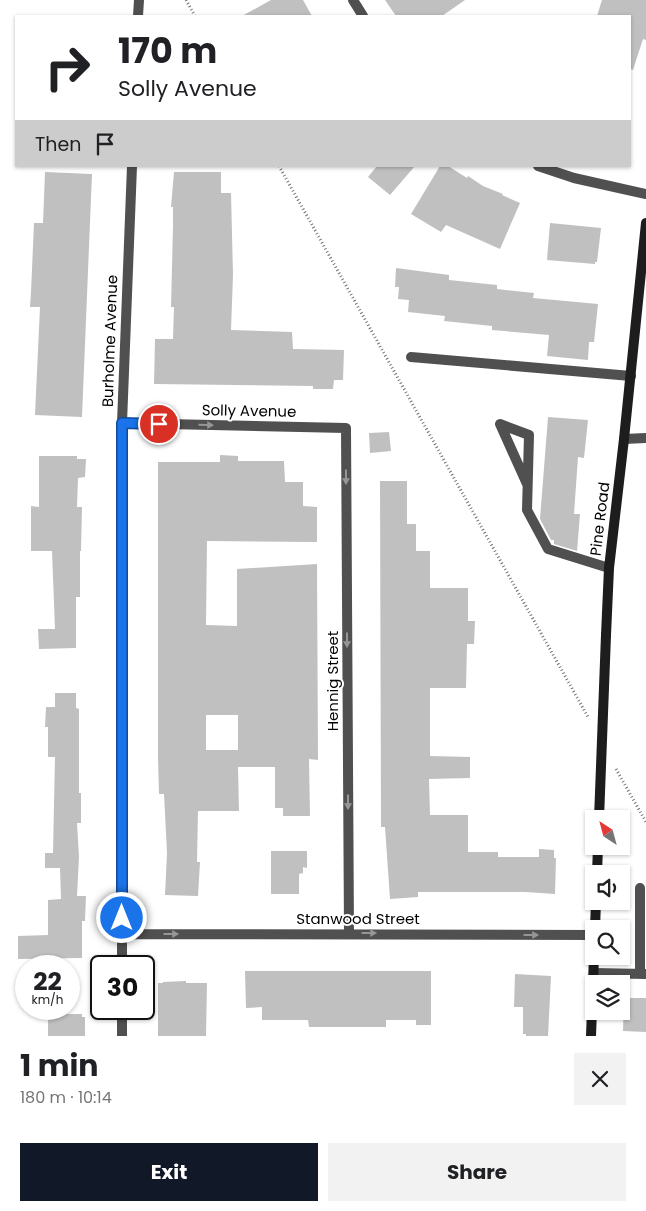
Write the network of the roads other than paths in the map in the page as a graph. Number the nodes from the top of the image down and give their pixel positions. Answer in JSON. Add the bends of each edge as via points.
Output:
{"nodes":[{"id":1,"x":139,"y":0,"type":"edge"},
{"id":2,"x":353,"y":0,"type":"edge"},
{"id":3,"x":138,"y":15,"type":"edge"},
{"id":4,"x":362,"y":15,"type":"edge"},
{"id":5,"x":132,"y":167,"type":"edge"},
{"id":6,"x":541,"y":167,"type":"edge"},
{"id":7,"x":646,"y":194,"type":"edge"},
{"id":8,"x":646,"y":223,"type":"edge"},
{"id":9,"x":412,"y":357,"type":"dead end"},
{"id":10,"x":630,"y":376,"type":"junction"},
{"id":11,"x":122,"y":423,"type":"junction"},
{"id":12,"x":346,"y":428,"type":"joint"},
{"id":13,"x":624,"y":438,"type":"junction"},
{"id":14,"x":646,"y":438,"type":"edge"},
{"id":15,"x":528,"y":484,"type":"junction"},
{"id":16,"x":609,"y":568,"type":"junction"},
{"id":17,"x":599,"y":810,"type":"edge"},
{"id":18,"x":640,"y":888,"type":"dead end"},
{"id":19,"x":349,"y":933,"type":"junction"},
{"id":20,"x":122,"y":934,"type":"junction"},
{"id":21,"x":585,"y":935,"type":"edge"},
{"id":22,"x":122,"y":955,"type":"edge"},
{"id":23,"x":594,"y":965,"type":"edge"},
{"id":24,"x":594,"y":973,"type":"junction"},
{"id":25,"x":643,"y":974,"type":"edge"},
{"id":26,"x":122,"y":1020,"type":"edge"},
{"id":27,"x":122,"y":1036,"type":"edge"},
{"id":28,"x":591,"y":1036,"type":"edge"}],
"edges":[{"from":1,"to":3,"type":"street"},
{"from":2,"to":4,"type":"street"},
{"from":5,"to":11,"type":"street","name":"Burholme Avenue"},
{"from":6,"to":7,"type":"street"},
{"from":8,"to":10,"type":"street","name":"Pine Road"},
{"from":9,"to":10,"type":"street"},
{"from":10,"to":13,"type":"street","name":"Pine Road"},
{"from":11,"to":12,"type":"street","name":"Solly Avenue","one_way":true},
{"from":11,"to":20,"type":"street","name":"Burholme Avenue"},
{"from":12,"to":19,"type":"street","name":"Hennig Street","one_way":true},
{"from":13,"to":14,"type":"street"},
{"from":13,"to":16,"type":"street","name":"Pine Road"},
{"from":15,"to":15,"type":"street","via":[[529,435],[500,424],[524,476]]},
{"from":15,"to":16,"type":"street","via":[[527,510],[548,549]]},
{"from":16,"to":17,"type":"street","name":"Pine Road","bridge":true},
{"from":18,"to":25,"type":"street"},
{"from":20,"to":19,"type":"street","name":"Stanwood Street","one_way":true},
{"from":19,"to":21,"type":"street","name":"Stanwood Street","one_way":true},
{"from":20,"to":22,"type":"street","name":"Burholme Avenue"},
{"from":23,"to":24,"type":"street"},
{"from":24,"to":25,"type":"street"},
{"from":24,"to":28,"type":"street"},
{"from":26,"to":27,"type":"street"}]}
